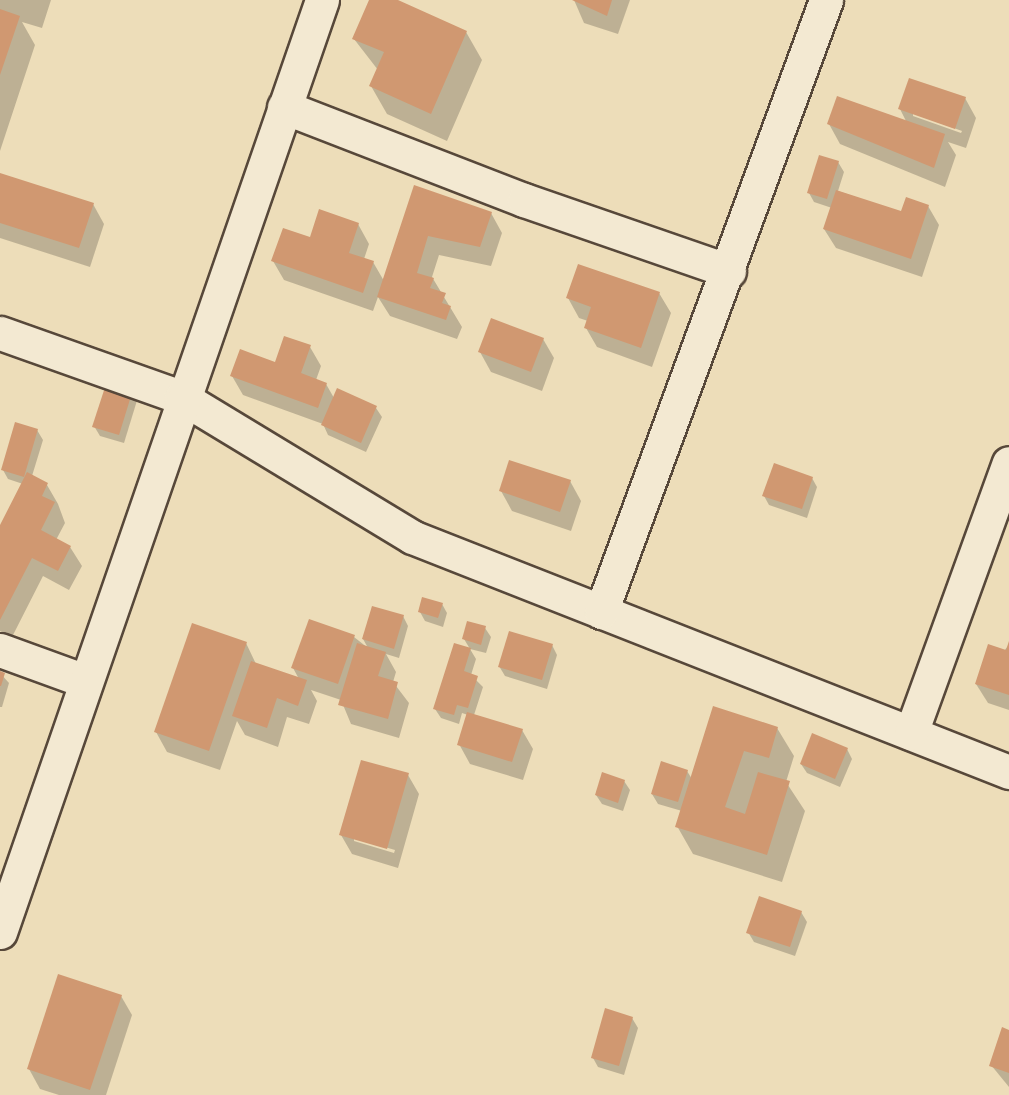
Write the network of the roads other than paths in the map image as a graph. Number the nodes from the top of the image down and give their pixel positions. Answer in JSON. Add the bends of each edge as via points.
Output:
{"nodes":[{"id":1,"x":322,"y":0,"type":"edge"},
{"id":2,"x":826,"y":0,"type":"edge"},
{"id":3,"x":284,"y":107,"type":"junction"},
{"id":4,"x":729,"y":271,"type":"junction"},
{"id":5,"x":0,"y":333,"type":"edge"},
{"id":6,"x":181,"y":397,"type":"junction"},
{"id":7,"x":1009,"y":463,"type":"edge"},
{"id":8,"x":601,"y":612,"type":"junction"},
{"id":9,"x":0,"y":650,"type":"edge"},
{"id":10,"x":85,"y":681,"type":"junction"},
{"id":11,"x":911,"y":734,"type":"junction"},
{"id":12,"x":1009,"y":772,"type":"edge"},
{"id":13,"x":0,"y":932,"type":"edge"}],
"edges":[{"from":1,"to":3,"type":"street"},
{"from":2,"to":4,"type":"street"},
{"from":3,"to":4,"type":"street","via":[[524,200]]},
{"from":3,"to":6,"type":"street"},
{"from":4,"to":8,"type":"street"},
{"from":5,"to":6,"type":"street"},
{"from":6,"to":8,"type":"street","via":[[412,537]]},
{"from":6,"to":10,"type":"street"},
{"from":7,"to":11,"type":"street"},
{"from":8,"to":11,"type":"street"},
{"from":9,"to":10,"type":"street"},
{"from":10,"to":13,"type":"street"},
{"from":11,"to":12,"type":"street"}]}
